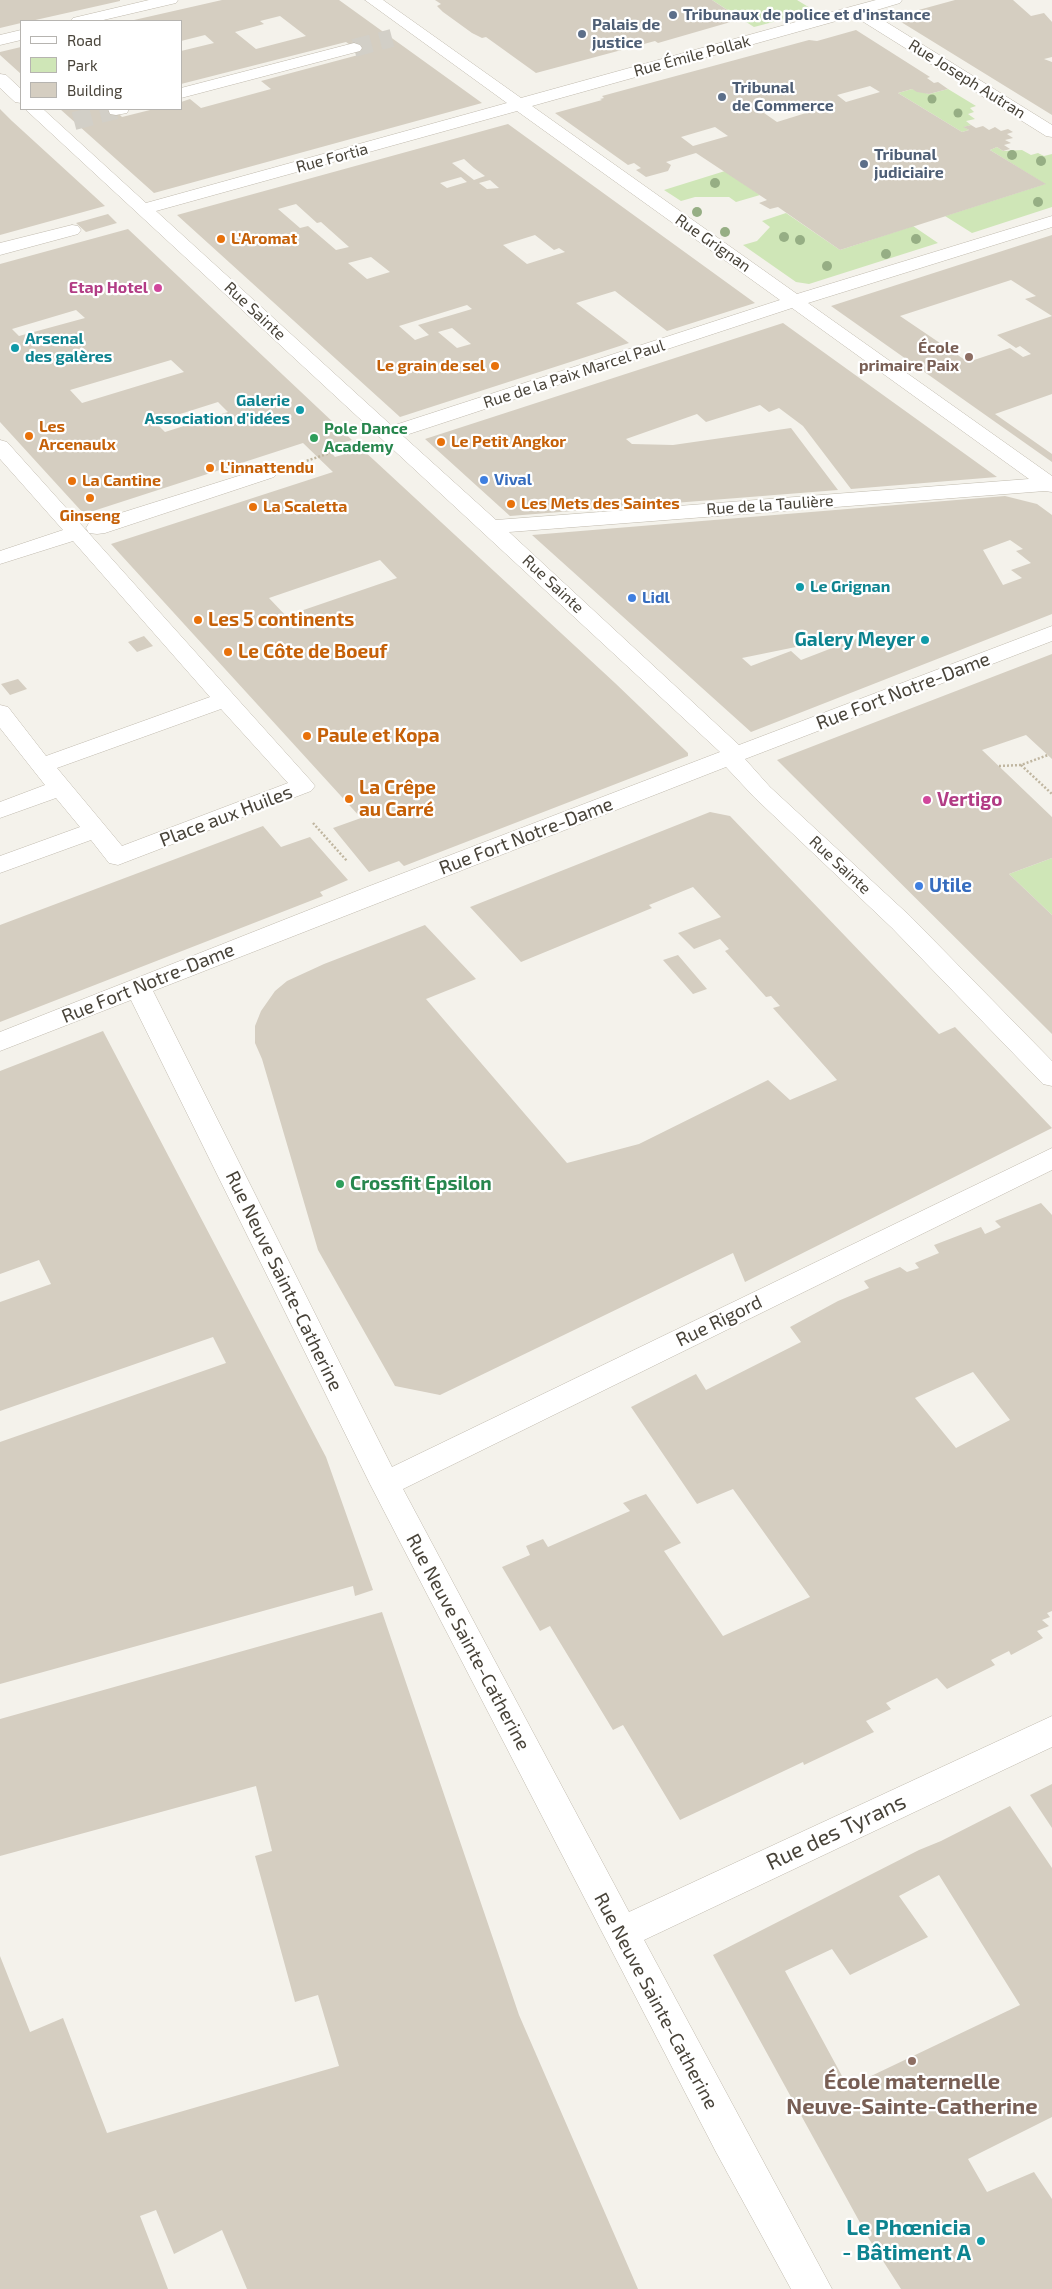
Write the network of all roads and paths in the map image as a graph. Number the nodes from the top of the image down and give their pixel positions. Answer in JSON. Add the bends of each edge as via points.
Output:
{"nodes":[{"id":1,"x":170,"y":0,"type":"edge"},
{"id":2,"x":373,"y":0,"type":"edge"},
{"id":3,"x":894,"y":0,"type":"edge"},
{"id":4,"x":856,"y":10,"type":"junction"},
{"id":5,"x":83,"y":20,"type":"edge"},
{"id":6,"x":20,"y":35,"type":"edge"},
{"id":7,"x":0,"y":40,"type":"edge"},
{"id":8,"x":354,"y":48,"type":"tunnel mouth"},
{"id":9,"x":0,"y":79,"type":"edge"},
{"id":10,"x":182,"y":93,"type":"edge"},
{"id":11,"x":20,"y":97,"type":"edge"},
{"id":12,"x":519,"y":105,"type":"junction"},
{"id":13,"x":34,"y":110,"type":"edge"},
{"id":14,"x":74,"y":121,"type":"tunnel mouth"},
{"id":15,"x":53,"y":126,"type":"junction"},
{"id":16,"x":1052,"y":132,"type":"edge"},
{"id":17,"x":144,"y":209,"type":"junction"},
{"id":18,"x":1052,"y":221,"type":"edge"},
{"id":19,"x":72,"y":230,"type":"dead end"},
{"id":20,"x":0,"y":249,"type":"edge"},
{"id":21,"x":796,"y":302,"type":"junction"},
{"id":22,"x":389,"y":434,"type":"junction"},
{"id":23,"x":0,"y":446,"type":"edge"},
{"id":24,"x":267,"y":473,"type":"joint"},
{"id":25,"x":1051,"y":485,"type":"edge"},
{"id":26,"x":491,"y":527,"type":"junction"},
{"id":27,"x":87,"y":531,"type":"junction"},
{"id":28,"x":0,"y":558,"type":"edge"},
{"id":29,"x":1052,"y":633,"type":"edge"},
{"id":30,"x":225,"y":700,"type":"junction"},
{"id":31,"x":0,"y":712,"type":"edge"},
{"id":32,"x":1048,"y":755,"type":"dead end"},
{"id":33,"x":731,"y":758,"type":"junction"},
{"id":34,"x":43,"y":765,"type":"junction"},
{"id":35,"x":1021,"y":765,"type":"junction"},
{"id":36,"x":999,"y":766,"type":"dead end"},
{"id":37,"x":61,"y":788,"type":"junction"},
{"id":38,"x":286,"y":793,"type":"junction"},
{"id":39,"x":1052,"y":794,"type":"edge"},
{"id":40,"x":0,"y":810,"type":"edge"},
{"id":41,"x":95,"y":830,"type":"junction"},
{"id":42,"x":0,"y":865,"type":"edge"},
{"id":43,"x":376,"y":893,"type":"junction"},
{"id":44,"x":138,"y":987,"type":"junction"},
{"id":45,"x":0,"y":1042,"type":"edge"},
{"id":46,"x":1052,"y":1077,"type":"edge"},
{"id":47,"x":1052,"y":1158,"type":"edge"},
{"id":48,"x":385,"y":1484,"type":"junction"},
{"id":49,"x":1052,"y":1731,"type":"edge"},
{"id":50,"x":620,"y":1934,"type":"junction"},
{"id":51,"x":812,"y":2289,"type":"edge"}],
"edges":[{"from":1,"to":5,"type":"street"},
{"from":2,"to":12,"type":"street","name":"Rue Grignan","via":[[409,34]]},
{"from":3,"to":4,"type":"street","name":"Rue Émile Pollak"},
{"from":4,"to":12,"type":"street","name":"Rue Émile Pollak"},
{"from":4,"to":16,"type":"street","name":"Rue Joseph Autran"},
{"from":6,"to":7,"type":"street"},
{"from":8,"to":10,"type":"street"},
{"from":9,"to":11,"type":"street"},
{"from":12,"to":17,"type":"street","name":"Rue Fortia"},
{"from":12,"to":21,"type":"street","name":"Rue Grignan"},
{"from":13,"to":15,"type":"street","name":"Rue Sainte"},
{"from":14,"to":15,"type":"street"},
{"from":15,"to":17,"type":"street","name":"Rue Sainte"},
{"from":17,"to":22,"type":"street","name":"Rue Sainte"},
{"from":18,"to":21,"type":"street","name":"Rue de la Paix Marcel Paul"},
{"from":19,"to":20,"type":"street"},
{"from":21,"to":22,"type":"street","name":"Rue de la Paix Marcel Paul"},
{"from":21,"to":25,"type":"street","name":"Rue Grignan"},
{"from":22,"to":24,"type":"path"},
{"from":22,"to":26,"type":"street","name":"Rue Sainte"},
{"from":23,"to":27,"type":"street"},
{"from":24,"to":27,"type":"street"},
{"from":25,"to":26,"type":"street","name":"Rue de la Taulière"},
{"from":26,"to":33,"type":"street","name":"Rue Sainte","via":[[729,748],[733,752]]},
{"from":27,"to":28,"type":"street"},
{"from":27,"to":30,"type":"street"},
{"from":29,"to":33,"type":"street","name":"Rue Fort Notre-Dame"},
{"from":30,"to":34,"type":"street"},
{"from":30,"to":38,"type":"street","name":"Place aux Huiles","via":[[303,786]]},
{"from":31,"to":34,"type":"street","name":"Place aux Huiles"},
{"from":32,"to":35,"type":"path"},
{"from":33,"to":43,"type":"street","name":"Rue Fort Notre-Dame"},
{"from":33,"to":46,"type":"street","name":"Rue Sainte","via":[[762,792],[901,922]]},
{"from":34,"to":37,"type":"street","name":"Place aux Huiles"},
{"from":35,"to":36,"type":"path"},
{"from":35,"to":39,"type":"path"},
{"from":37,"to":40,"type":"street"},
{"from":37,"to":41,"type":"street","name":"Place aux Huiles"},
{"from":38,"to":41,"type":"street","name":"Place aux Huiles","via":[[118,857]]},
{"from":38,"to":43,"type":"path"},
{"from":41,"to":42,"type":"street"},
{"from":43,"to":44,"type":"street","name":"Rue Fort Notre-Dame"},
{"from":44,"to":45,"type":"street","name":"Rue Fort Notre-Dame"},
{"from":44,"to":48,"type":"street","name":"Rue Neuve Sainte-Catherine"},
{"from":47,"to":48,"type":"street","name":"Rue Rigord"},
{"from":48,"to":50,"type":"street","name":"Rue Neuve Sainte-Catherine"},
{"from":49,"to":50,"type":"street","name":"Rue des Tyrans"},
{"from":50,"to":51,"type":"street","name":"Rue Neuve Sainte-Catherine"}]}
